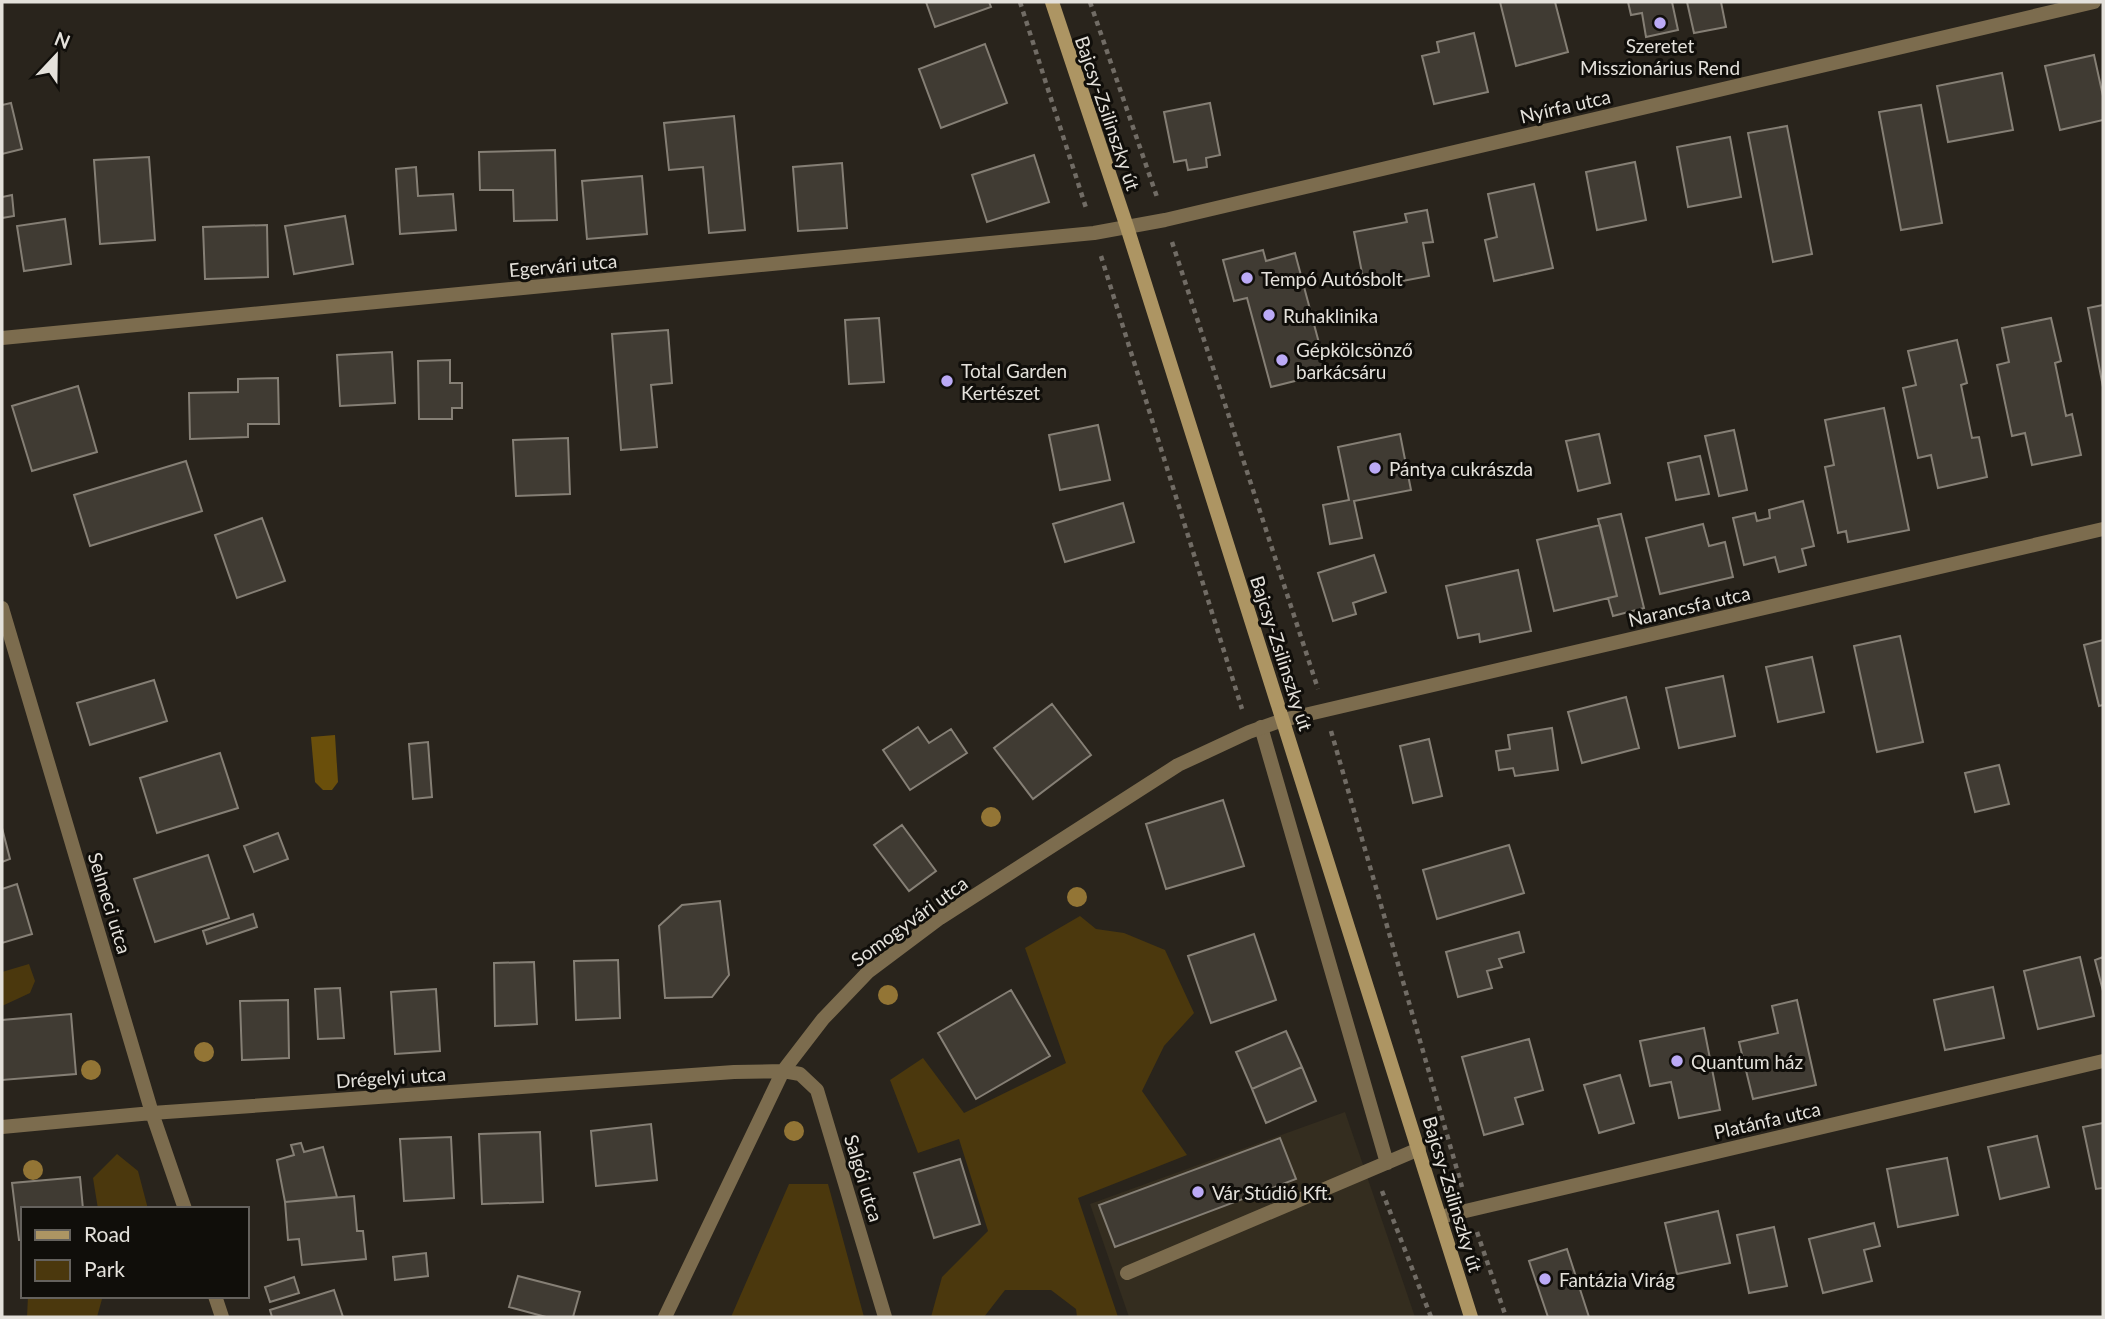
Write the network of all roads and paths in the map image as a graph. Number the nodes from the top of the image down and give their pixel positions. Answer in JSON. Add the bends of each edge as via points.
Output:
{"nodes":[{"id":1,"x":1020,"y":2,"type":"edge"},
{"id":2,"x":1052,"y":2,"type":"edge"},
{"id":3,"x":1090,"y":2,"type":"edge"},
{"id":4,"x":2094,"y":2,"type":"edge"},
{"id":5,"x":1165,"y":220,"type":"junction"},
{"id":6,"x":1127,"y":227,"type":"junction"},
{"id":7,"x":1094,"y":233,"type":"junction"},
{"id":8,"x":2,"y":338,"type":"edge"},
{"id":9,"x":2103,"y":529,"type":"edge"},
{"id":10,"x":2,"y":608,"type":"edge"},
{"id":11,"x":1325,"y":710,"type":"junction"},
{"id":12,"x":1283,"y":720,"type":"junction"},
{"id":13,"x":1261,"y":727,"type":"junction"},
{"id":14,"x":2103,"y":1061,"type":"edge"},
{"id":15,"x":783,"y":1071,"type":"junction"},
{"id":16,"x":152,"y":1113,"type":"junction"},
{"id":17,"x":2,"y":1126,"type":"edge"},
{"id":18,"x":1419,"y":1149,"type":"junction"},
{"id":19,"x":1387,"y":1163,"type":"junction"},
{"id":20,"x":184,"y":1207,"type":"edge"},
{"id":21,"x":1469,"y":1210,"type":"junction"},
{"id":22,"x":1440,"y":1217,"type":"junction"},
{"id":23,"x":1127,"y":1273,"type":"dead end"},
{"id":24,"x":216,"y":1298,"type":"edge"},
{"id":25,"x":222,"y":1317,"type":"edge"},
{"id":26,"x":665,"y":1317,"type":"edge"},
{"id":27,"x":886,"y":1317,"type":"edge"},
{"id":28,"x":1471,"y":1317,"type":"edge"},
{"id":29,"x":1506,"y":1317,"type":"edge"}],
"edges":[{"from":1,"to":7,"type":"path"},
{"from":2,"to":6,"type":"main road","name":"Bajcsy-Zsilinszky út"},
{"from":3,"to":5,"type":"path"},
{"from":4,"to":5,"type":"street","name":"Nyírfa utca"},
{"from":5,"to":6,"type":"street","name":"Nyírfa utca"},
{"from":5,"to":11,"type":"path"},
{"from":6,"to":7,"type":"street","name":"Egervári utca"},
{"from":6,"to":12,"type":"main road","name":"Bajcsy-Zsilinszky út"},
{"from":7,"to":8,"type":"street","name":"Egervári utca"},
{"from":9,"to":11,"type":"street","name":"Narancsfa utca"},
{"from":10,"to":16,"type":"street","name":"Selmeci utca"},
{"from":11,"to":12,"type":"street","name":"Narancsfa utca"},
{"from":11,"to":21,"type":"path"},
{"from":12,"to":13,"type":"street","name":"Somogyvári utca"},
{"from":12,"to":18,"type":"main road","name":"Bajcsy-Zsilinszky út"},
{"from":13,"to":15,"type":"street","name":"Somogyvári utca","via":[[1178,765],[940,918],[868,972],[823,1019]]},
{"from":13,"to":19,"type":"street"},
{"from":14,"to":21,"type":"street","name":"Platánfa utca"},
{"from":15,"to":16,"type":"street","name":"Drégelyi utca"},
{"from":15,"to":26,"type":"street","name":"Somogyvári utca"},
{"from":15,"to":27,"type":"street","name":"Salgói utca","via":[[800,1074],[817,1090]]},
{"from":16,"to":17,"type":"street","name":"Drégelyi utca"},
{"from":16,"to":20,"type":"street","name":"Selmeci utca"},
{"from":18,"to":19,"type":"street"},
{"from":18,"to":22,"type":"main road","name":"Bajcsy-Zsilinszky út"},
{"from":19,"to":23,"type":"street"},
{"from":21,"to":22,"type":"street","name":"Platánfa utca"},
{"from":21,"to":29,"type":"path"},
{"from":22,"to":28,"type":"main road","name":"Bajcsy-Zsilinszky út"},
{"from":24,"to":25,"type":"street"}]}
